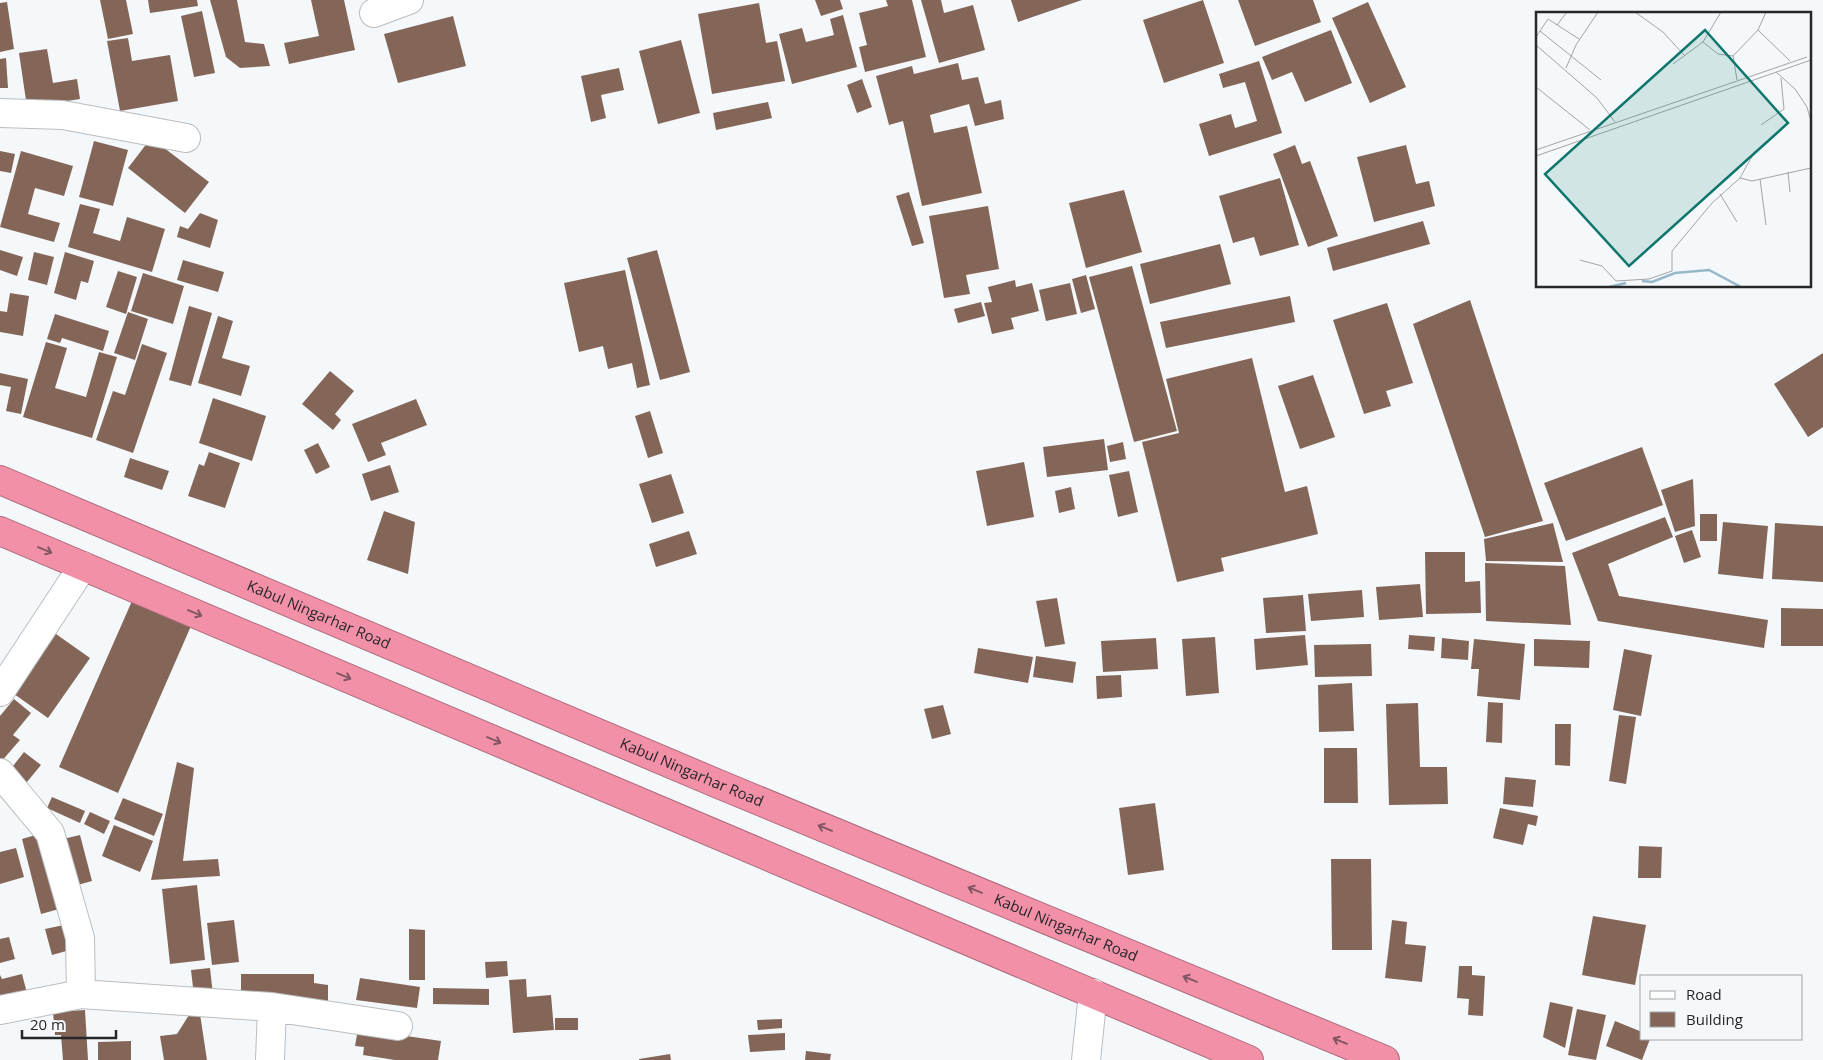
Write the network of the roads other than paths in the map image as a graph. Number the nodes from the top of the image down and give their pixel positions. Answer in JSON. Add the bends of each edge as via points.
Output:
{"nodes":[{"id":1,"x":409,"y":0,"type":"edge"},
{"id":2,"x":374,"y":13,"type":"dead end"},
{"id":3,"x":0,"y":113,"type":"edge"},
{"id":4,"x":186,"y":138,"type":"dead end"},
{"id":5,"x":0,"y":480,"type":"edge"},
{"id":6,"x":0,"y":531,"type":"edge"},
{"id":7,"x":83,"y":566,"type":"junction"},
{"id":8,"x":0,"y":692,"type":"edge"},
{"id":9,"x":0,"y":774,"type":"edge"},
{"id":10,"x":1093,"y":993,"type":"junction"},
{"id":11,"x":81,"y":994,"type":"junction"},
{"id":12,"x":272,"y":1007,"type":"junction"},
{"id":13,"x":0,"y":1010,"type":"edge"},
{"id":14,"x":398,"y":1026,"type":"dead end"},
{"id":15,"x":270,"y":1060,"type":"edge"},
{"id":16,"x":1086,"y":1060,"type":"edge"},
{"id":17,"x":1249,"y":1060,"type":"edge"},
{"id":18,"x":1385,"y":1060,"type":"edge"}],
"edges":[{"from":1,"to":2,"type":"street"},
{"from":3,"to":4,"type":"street","via":[[63,115]]},
{"from":18,"to":5,"type":"highway","name":"Kabul Ningarhar Road","one_way":true,"via":[[716,783]]},
{"from":6,"to":7,"type":"highway","one_way":true},
{"from":7,"to":8,"type":"street"},
{"from":7,"to":10,"type":"highway","one_way":true},
{"from":9,"to":11,"type":"street","via":[[50,832],[80,938]]},
{"from":10,"to":16,"type":"street"},
{"from":10,"to":17,"type":"highway"},
{"from":11,"to":12,"type":"street"},
{"from":11,"to":13,"type":"street"},
{"from":12,"to":14,"type":"street"},
{"from":12,"to":15,"type":"street"}]}
